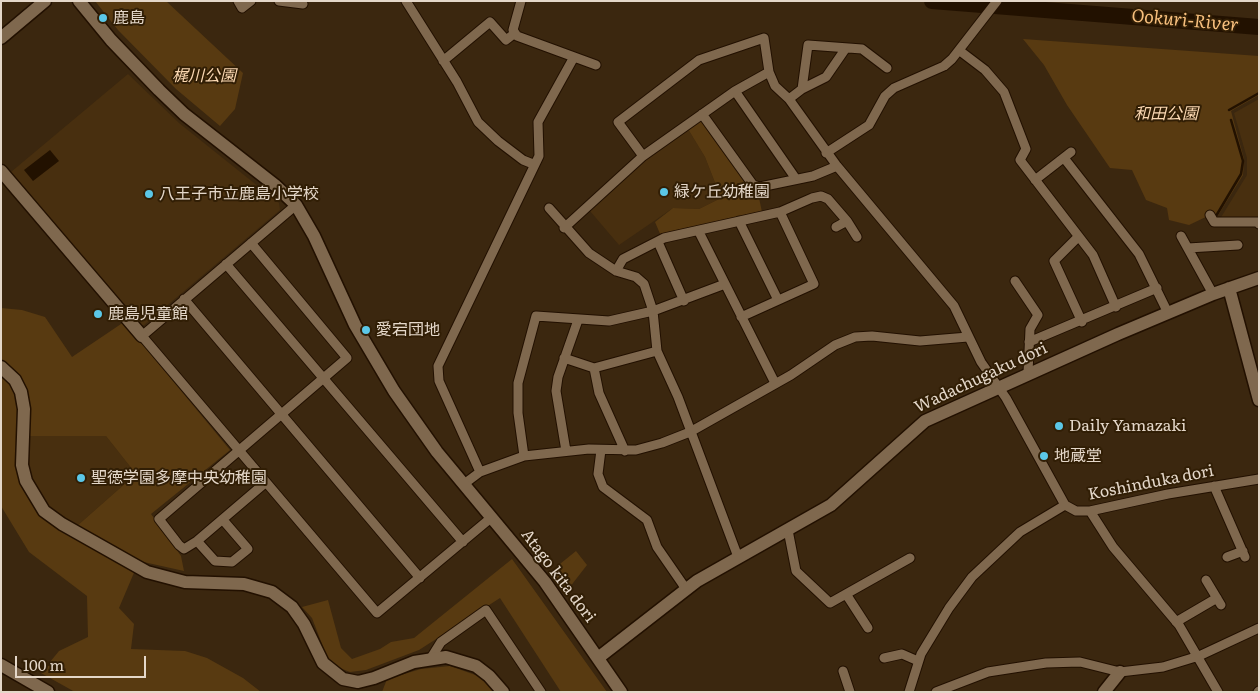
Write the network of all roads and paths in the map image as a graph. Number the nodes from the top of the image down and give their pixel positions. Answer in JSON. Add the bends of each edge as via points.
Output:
{"nodes":[{"id":1,"x":45,"y":1,"type":"edge"},
{"id":2,"x":79,"y":1,"type":"edge"},
{"id":3,"x":238,"y":1,"type":"edge"},
{"id":4,"x":251,"y":1,"type":"edge"},
{"id":5,"x":279,"y":1,"type":"edge"},
{"id":6,"x":406,"y":1,"type":"edge"},
{"id":7,"x":520,"y":1,"type":"edge"},
{"id":8,"x":998,"y":1,"type":"edge"},
{"id":9,"x":303,"y":4,"type":"dead end"},
{"id":10,"x":515,"y":33,"type":"junction"},
{"id":11,"x":1,"y":38,"type":"edge"},
{"id":12,"x":846,"y":48,"type":"junction"},
{"id":13,"x":960,"y":51,"type":"junction"},
{"id":14,"x":574,"y":58,"type":"junction"},
{"id":15,"x":443,"y":60,"type":"junction"},
{"id":16,"x":596,"y":65,"type":"dead end"},
{"id":17,"x":887,"y":68,"type":"dead end"},
{"id":18,"x":769,"y":72,"type":"junction"},
{"id":19,"x":802,"y":89,"type":"junction"},
{"id":20,"x":735,"y":91,"type":"junction"},
{"id":21,"x":789,"y":99,"type":"junction"},
{"id":22,"x":702,"y":114,"type":"junction"},
{"id":23,"x":826,"y":153,"type":"junction"},
{"id":24,"x":643,"y":156,"type":"junction"},
{"id":25,"x":533,"y":164,"type":"junction"},
{"id":26,"x":837,"y":166,"type":"junction"},
{"id":27,"x":1,"y":171,"type":"edge"},
{"id":28,"x":796,"y":179,"type":"junction"},
{"id":29,"x":1035,"y":180,"type":"junction"},
{"id":30,"x":296,"y":205,"type":"junction"},
{"id":31,"x":549,"y":208,"type":"dead end"},
{"id":32,"x":780,"y":212,"type":"junction"},
{"id":33,"x":1210,"y":215,"type":"dead end"},
{"id":34,"x":739,"y":221,"type":"junction"},
{"id":35,"x":847,"y":221,"type":"junction"},
{"id":36,"x":1259,"y":224,"type":"edge"},
{"id":37,"x":836,"y":227,"type":"dead end"},
{"id":38,"x":564,"y":228,"type":"junction"},
{"id":39,"x":699,"y":232,"type":"junction"},
{"id":40,"x":1181,"y":236,"type":"dead end"},
{"id":41,"x":857,"y":237,"type":"dead end"},
{"id":42,"x":1078,"y":237,"type":"junction"},
{"id":43,"x":658,"y":242,"type":"junction"},
{"id":44,"x":251,"y":243,"type":"junction"},
{"id":45,"x":1238,"y":244,"type":"dead end"},
{"id":46,"x":1188,"y":248,"type":"junction"},
{"id":47,"x":226,"y":264,"type":"junction"},
{"id":48,"x":616,"y":271,"type":"junction"},
{"id":49,"x":1259,"y":278,"type":"edge"},
{"id":50,"x":1015,"y":281,"type":"dead end"},
{"id":51,"x":725,"y":284,"type":"junction"},
{"id":52,"x":1157,"y":288,"type":"junction"},
{"id":53,"x":1229,"y":288,"type":"junction"},
{"id":54,"x":1213,"y":294,"type":"junction"},
{"id":55,"x":184,"y":299,"type":"junction"},
{"id":56,"x":778,"y":300,"type":"junction"},
{"id":57,"x":684,"y":301,"type":"junction"},
{"id":58,"x":1116,"y":307,"type":"junction"},
{"id":59,"x":652,"y":311,"type":"junction"},
{"id":60,"x":1168,"y":313,"type":"junction"},
{"id":61,"x":741,"y":317,"type":"junction"},
{"id":62,"x":578,"y":320,"type":"junction"},
{"id":63,"x":1082,"y":322,"type":"junction"},
{"id":64,"x":142,"y":336,"type":"junction"},
{"id":65,"x":968,"y":337,"type":"junction"},
{"id":66,"x":1029,"y":342,"type":"junction"},
{"id":67,"x":657,"y":351,"type":"junction"},
{"id":68,"x":564,"y":358,"type":"junction"},
{"id":69,"x":1,"y":367,"type":"edge"},
{"id":70,"x":594,"y":368,"type":"junction"},
{"id":71,"x":1028,"y":373,"type":"junction"},
{"id":72,"x":324,"y":379,"type":"junction"},
{"id":73,"x":775,"y":384,"type":"junction"},
{"id":74,"x":998,"y":387,"type":"junction"},
{"id":75,"x":1259,"y":400,"type":"edge"},
{"id":76,"x":281,"y":414,"type":"junction"},
{"id":77,"x":690,"y":432,"type":"junction"},
{"id":78,"x":601,"y":450,"type":"junction"},
{"id":79,"x":566,"y":451,"type":"junction"},
{"id":80,"x":625,"y":451,"type":"junction"},
{"id":81,"x":238,"y":452,"type":"junction"},
{"id":82,"x":524,"y":456,"type":"junction"},
{"id":83,"x":480,"y":472,"type":"junction"},
{"id":84,"x":1259,"y":479,"type":"edge"},
{"id":85,"x":265,"y":484,"type":"junction"},
{"id":86,"x":464,"y":484,"type":"junction"},
{"id":87,"x":1214,"y":486,"type":"junction"},
{"id":88,"x":1065,"y":505,"type":"junction"},
{"id":89,"x":1090,"y":511,"type":"junction"},
{"id":90,"x":492,"y":517,"type":"junction"},
{"id":91,"x":223,"y":520,"type":"junction"},
{"id":92,"x":788,"y":530,"type":"junction"},
{"id":93,"x":197,"y":541,"type":"junction"},
{"id":94,"x":463,"y":542,"type":"junction"},
{"id":95,"x":738,"y":557,"type":"junction"},
{"id":96,"x":1227,"y":557,"type":"dead end"},
{"id":97,"x":910,"y":558,"type":"dead end"},
{"id":98,"x":420,"y":578,"type":"junction"},
{"id":99,"x":1206,"y":580,"type":"dead end"},
{"id":100,"x":686,"y":589,"type":"junction"},
{"id":101,"x":846,"y":594,"type":"junction"},
{"id":102,"x":1176,"y":622,"type":"junction"},
{"id":103,"x":868,"y":628,"type":"dead end"},
{"id":104,"x":1259,"y":628,"type":"edge"},
{"id":105,"x":1198,"y":656,"type":"junction"},
{"id":106,"x":431,"y":658,"type":"junction"},
{"id":107,"x":598,"y":658,"type":"junction"},
{"id":108,"x":884,"y":658,"type":"dead end"},
{"id":109,"x":918,"y":661,"type":"junction"},
{"id":110,"x":1,"y":665,"type":"edge"},
{"id":111,"x":843,"y":671,"type":"dead end"},
{"id":112,"x":1120,"y":672,"type":"junction"},
{"id":113,"x":48,"y":692,"type":"edge"},
{"id":114,"x":503,"y":692,"type":"edge"},
{"id":115,"x":542,"y":692,"type":"edge"},
{"id":116,"x":621,"y":692,"type":"edge"},
{"id":117,"x":850,"y":692,"type":"edge"},
{"id":118,"x":909,"y":692,"type":"edge"},
{"id":119,"x":936,"y":692,"type":"edge"},
{"id":120,"x":1104,"y":692,"type":"edge"},
{"id":121,"x":1218,"y":692,"type":"edge"}],
"edges":[{"from":1,"to":11,"type":"street"},
{"from":2,"to":30,"type":"street","name":"Atago kita dori","via":[[178,108]]},
{"from":3,"to":4,"type":"street","via":[[242,8]]},
{"from":5,"to":9,"type":"street"},
{"from":6,"to":15,"type":"street"},
{"from":7,"to":10,"type":"street"},
{"from":8,"to":13,"type":"street"},
{"from":10,"to":14,"type":"street","via":[[524,40]]},
{"from":10,"to":15,"type":"street","via":[[506,40],[490,22]]},
{"from":12,"to":17,"type":"street","via":[[862,49]]},
{"from":12,"to":19,"type":"street","via":[[826,76]]},
{"from":12,"to":19,"type":"street","via":[[808,45]]},
{"from":13,"to":23,"type":"street","via":[[944,66],[894,88],[885,96],[869,125]]},
{"from":13,"to":29,"type":"street","via":[[985,70],[1004,92],[1026,149],[1020,160]]},
{"from":14,"to":16,"type":"street"},
{"from":14,"to":25,"type":"street","via":[[538,122],[539,156]]},
{"from":15,"to":25,"type":"street","via":[[478,122],[498,142]]},
{"from":18,"to":20,"type":"street"},
{"from":18,"to":21,"type":"street","via":[[775,86]]},
{"from":18,"to":24,"type":"street","via":[[764,38],[699,60],[618,122]]},
{"from":19,"to":21,"type":"street"},
{"from":20,"to":22,"type":"street"},
{"from":20,"to":28,"type":"street"},
{"from":21,"to":23,"type":"street"},
{"from":22,"to":24,"type":"street"},
{"from":22,"to":28,"type":"street","via":[[753,185],[760,187]]},
{"from":23,"to":26,"type":"street"},
{"from":24,"to":38,"type":"street"},
{"from":25,"to":83,"type":"street","via":[[438,366],[439,381]]},
{"from":26,"to":28,"type":"street"},
{"from":26,"to":65,"type":"street","via":[[954,306]]},
{"from":27,"to":64,"type":"street"},
{"from":29,"to":42,"type":"street"},
{"from":29,"to":52,"type":"street","via":[[1068,155],[1138,254]]},
{"from":30,"to":44,"type":"street"},
{"from":30,"to":86,"type":"street","name":"Atago kita dori","via":[[379,367],[425,436]]},
{"from":31,"to":38,"type":"street"},
{"from":32,"to":34,"type":"street"},
{"from":32,"to":35,"type":"street","via":[[821,196],[828,199]]},
{"from":32,"to":56,"type":"street","via":[[814,284]]},
{"from":33,"to":36,"type":"street","via":[[1214,222]]},
{"from":34,"to":39,"type":"street"},
{"from":34,"to":56,"type":"street"},
{"from":35,"to":37,"type":"street"},
{"from":35,"to":41,"type":"street"},
{"from":38,"to":48,"type":"street","via":[[589,254]]},
{"from":39,"to":43,"type":"street"},
{"from":39,"to":51,"type":"street"},
{"from":40,"to":46,"type":"street"},
{"from":42,"to":58,"type":"street","via":[[1093,255]]},
{"from":42,"to":63,"type":"street","via":[[1054,261]]},
{"from":43,"to":48,"type":"street","via":[[623,259]]},
{"from":43,"to":57,"type":"street"},
{"from":44,"to":47,"type":"street"},
{"from":44,"to":72,"type":"street","via":[[347,358]]},
{"from":45,"to":46,"type":"street"},
{"from":46,"to":54,"type":"street"},
{"from":47,"to":55,"type":"street"},
{"from":47,"to":72,"type":"street"},
{"from":48,"to":59,"type":"street","via":[[636,277],[644,284]]},
{"from":49,"to":53,"type":"street","name":"Wadachugaku dori"},
{"from":50,"to":66,"type":"street","via":[[1038,315],[1030,329]]},
{"from":51,"to":57,"type":"street"},
{"from":51,"to":61,"type":"street"},
{"from":52,"to":58,"type":"street"},
{"from":52,"to":60,"type":"street"},
{"from":53,"to":54,"type":"street","name":"Wadachugaku dori"},
{"from":53,"to":75,"type":"street"},
{"from":54,"to":60,"type":"street","name":"Wadachugaku dori"},
{"from":55,"to":64,"type":"street"},
{"from":55,"to":76,"type":"street"},
{"from":56,"to":61,"type":"street"},
{"from":57,"to":59,"type":"street"},
{"from":58,"to":63,"type":"street"},
{"from":59,"to":62,"type":"street","via":[[609,321]]},
{"from":59,"to":67,"type":"street"},
{"from":60,"to":71,"type":"street","name":"Wadachugaku dori"},
{"from":61,"to":73,"type":"street"},
{"from":62,"to":68,"type":"street"},
{"from":62,"to":82,"type":"street","via":[[536,316],[518,383]]},
{"from":63,"to":66,"type":"street"},
{"from":64,"to":81,"type":"street"},
{"from":65,"to":73,"type":"street","via":[[920,341],[855,337],[835,345]]},
{"from":65,"to":74,"type":"street"},
{"from":66,"to":71,"type":"street"},
{"from":67,"to":70,"type":"street"},
{"from":67,"to":77,"type":"street"},
{"from":68,"to":70,"type":"street"},
{"from":68,"to":79,"type":"street","via":[[556,391]]},
{"from":69,"to":106,"type":"street","via":[[15,380],[21,392],[24,409],[22,465],[26,481],[44,511],[62,524],[147,572],[185,582],[244,584],[272,592],[292,607],[323,663],[342,679],[358,682]]},
{"from":70,"to":80,"type":"street","via":[[599,393]]},
{"from":71,"to":74,"type":"street","name":"Wadachugaku dori"},
{"from":72,"to":76,"type":"street"},
{"from":72,"to":94,"type":"street"},
{"from":73,"to":77,"type":"street"},
{"from":74,"to":88,"type":"street"},
{"from":74,"to":92,"type":"street","name":"Wadachugaku dori","via":[[919,424],[842,496]]},
{"from":76,"to":81,"type":"street"},
{"from":76,"to":98,"type":"street"},
{"from":77,"to":80,"type":"street"},
{"from":77,"to":95,"type":"street"},
{"from":78,"to":79,"type":"street"},
{"from":78,"to":80,"type":"street"},
{"from":78,"to":100,"type":"street","via":[[598,474],[603,487],[647,520],[657,547]]},
{"from":79,"to":82,"type":"street"},
{"from":81,"to":85,"type":"street"},
{"from":81,"to":93,"type":"street","via":[[159,519],[184,549]]},
{"from":82,"to":83,"type":"street"},
{"from":83,"to":86,"type":"street"},
{"from":84,"to":87,"type":"street","name":"Koshinduka dori"},
{"from":85,"to":91,"type":"street"},
{"from":85,"to":98,"type":"street","via":[[377,613]]},
{"from":86,"to":90,"type":"street","name":"Atago kita dori"},
{"from":87,"to":89,"type":"street","name":"Koshinduka dori"},
{"from":87,"to":96,"type":"street","via":[[1244,554]]},
{"from":88,"to":89,"type":"street","name":"Koshinduka dori","via":[[1076,511]]},
{"from":88,"to":109,"type":"street","via":[[1020,532],[972,577],[949,608]]},
{"from":89,"to":102,"type":"street","via":[[1113,547]]},
{"from":90,"to":94,"type":"street"},
{"from":90,"to":107,"type":"street","name":"Atago kita dori","via":[[545,582]]},
{"from":91,"to":93,"type":"street"},
{"from":91,"to":93,"type":"street","via":[[248,549],[232,562],[215,562]]},
{"from":92,"to":95,"type":"street","name":"Wadachugaku dori"},
{"from":92,"to":101,"type":"street","via":[[796,571],[830,603]]},
{"from":94,"to":98,"type":"street"},
{"from":95,"to":100,"type":"street","name":"Wadachugaku dori"},
{"from":97,"to":101,"type":"street"},
{"from":99,"to":102,"type":"street","via":[[1219,602]]},
{"from":100,"to":107,"type":"street","name":"Wadachugaku dori"},
{"from":101,"to":103,"type":"street"},
{"from":102,"to":105,"type":"street"},
{"from":104,"to":105,"type":"street"},
{"from":105,"to":112,"type":"street","via":[[1163,667]]},
{"from":105,"to":121,"type":"street"},
{"from":106,"to":114,"type":"street","via":[[446,657],[476,666]]},
{"from":106,"to":115,"type":"street","via":[[441,642],[486,610]]},
{"from":107,"to":116,"type":"street","name":"Atago kita dori"},
{"from":108,"to":109,"type":"street","via":[[902,654]]},
{"from":109,"to":118,"type":"street"},
{"from":110,"to":113,"type":"street"},
{"from":111,"to":117,"type":"street"},
{"from":112,"to":119,"type":"street","via":[[1080,662],[1046,663],[988,672]]},
{"from":112,"to":120,"type":"street"}]}
